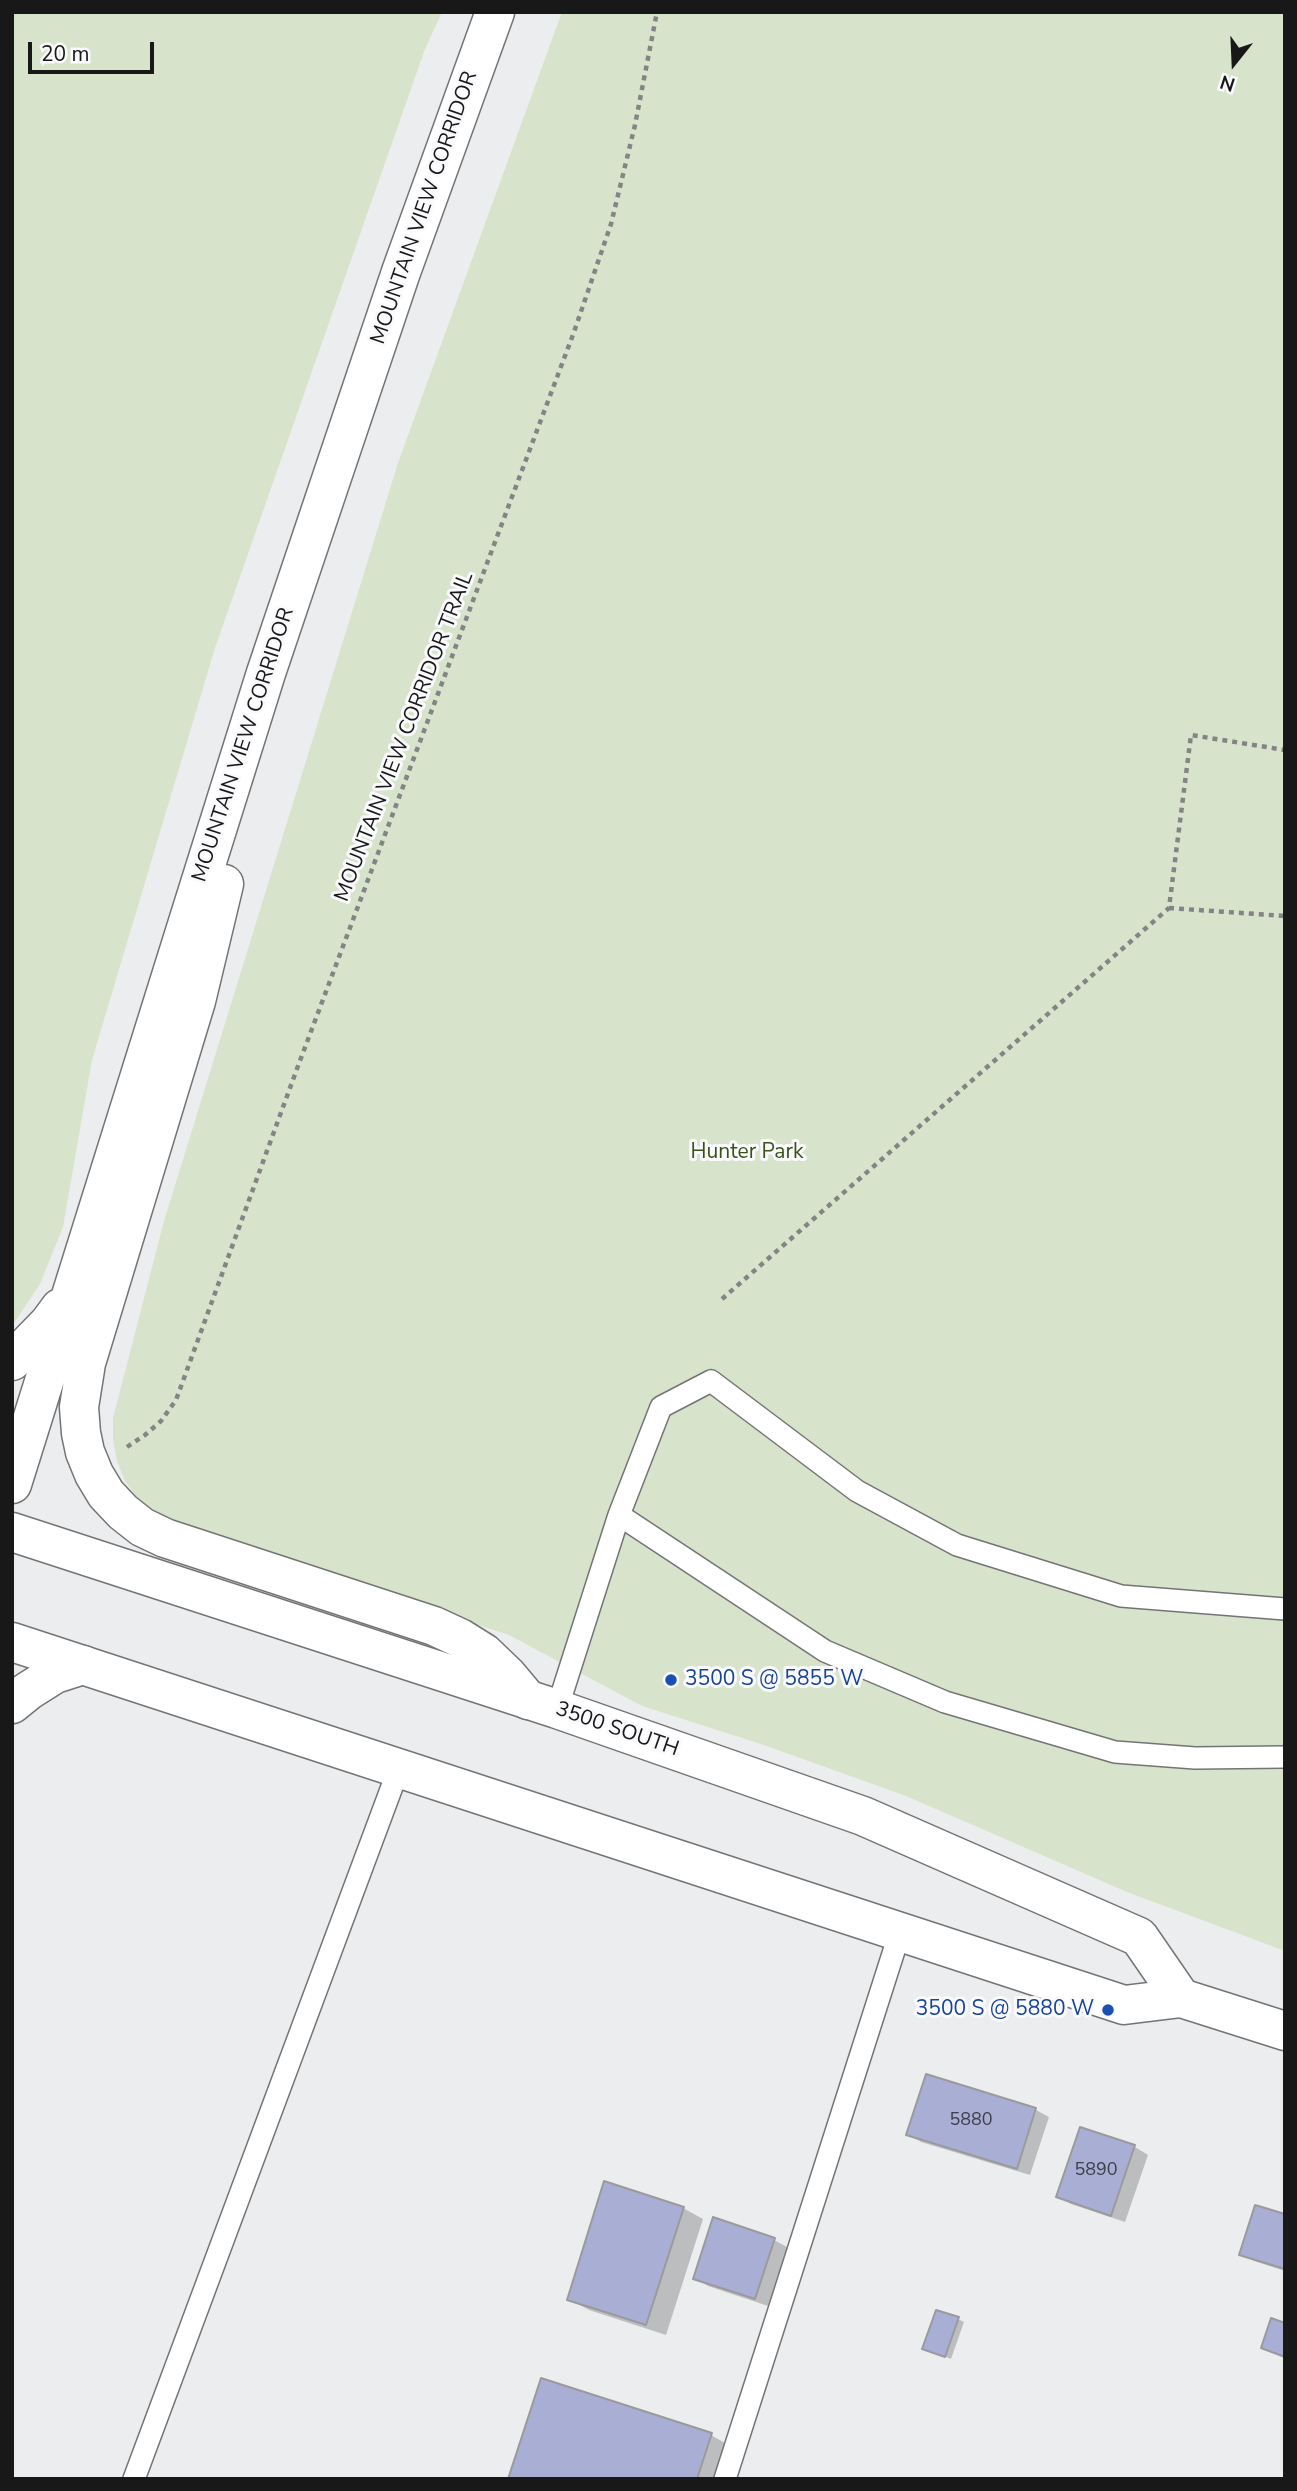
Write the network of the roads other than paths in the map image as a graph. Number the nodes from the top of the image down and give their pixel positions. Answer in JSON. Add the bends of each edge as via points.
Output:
{"nodes":[{"id":1,"x":495,"y":12,"type":"edge"},
{"id":2,"x":266,"y":673,"type":"junction"},
{"id":3,"x":73,"y":1289,"type":"junction"},
{"id":4,"x":12,"y":1362,"type":"edge"},
{"id":5,"x":12,"y":1484,"type":"edge"},
{"id":6,"x":619,"y":1515,"type":"junction"},
{"id":7,"x":12,"y":1532,"type":"edge"},
{"id":8,"x":1285,"y":1609,"type":"edge"},
{"id":9,"x":12,"y":1642,"type":"edge"},
{"id":10,"x":83,"y":1665,"type":"junction"},
{"id":11,"x":12,"y":1704,"type":"edge"},
{"id":12,"x":542,"y":1704,"type":"junction"},
{"id":13,"x":1285,"y":1757,"type":"edge"},
{"id":14,"x":399,"y":1768,"type":"junction"},
{"id":15,"x":900,"y":1932,"type":"junction"},
{"id":16,"x":1181,"y":1998,"type":"junction"},
{"id":17,"x":1285,"y":2031,"type":"edge"},
{"id":18,"x":134,"y":2479,"type":"edge"},
{"id":19,"x":725,"y":2479,"type":"edge"}],
"edges":[{"from":1,"to":2,"type":"main road","name":"MOUNTAIN VIEW CORRIDOR","via":[[401,272]]},
{"from":2,"to":3,"type":"main road","name":"MOUNTAIN VIEW CORRIDOR"},
{"from":2,"to":12,"type":"main road","via":[[197,1001],[86,1363],[79,1407],[85,1452],[106,1494],[142,1527],[434,1626],[484,1653]]},
{"from":3,"to":4,"type":"main road"},
{"from":3,"to":5,"type":"main road","name":"MOUNTAIN VIEW CORRIDOR"},
{"from":6,"to":8,"type":"lane","via":[[661,1407],[711,1381],[857,1491],[957,1545],[1121,1596]]},
{"from":6,"to":12,"type":"lane"},
{"from":6,"to":13,"type":"lane","via":[[825,1651],[945,1702],[1115,1752],[1195,1758]]},
{"from":7,"to":12,"type":"main road","name":"3500 SOUTH"},
{"from":9,"to":10,"type":"main road"},
{"from":10,"to":11,"type":"main road","via":[[55,1674]]},
{"from":10,"to":14,"type":"main road"},
{"from":12,"to":16,"type":"main road","name":"3500 SOUTH","via":[[863,1816],[1139,1937]]},
{"from":14,"to":15,"type":"main road"},
{"from":14,"to":18,"type":"lane"},
{"from":15,"to":16,"type":"main road","via":[[1124,2005]]},
{"from":15,"to":19,"type":"lane"},
{"from":16,"to":17,"type":"main road"}]}
